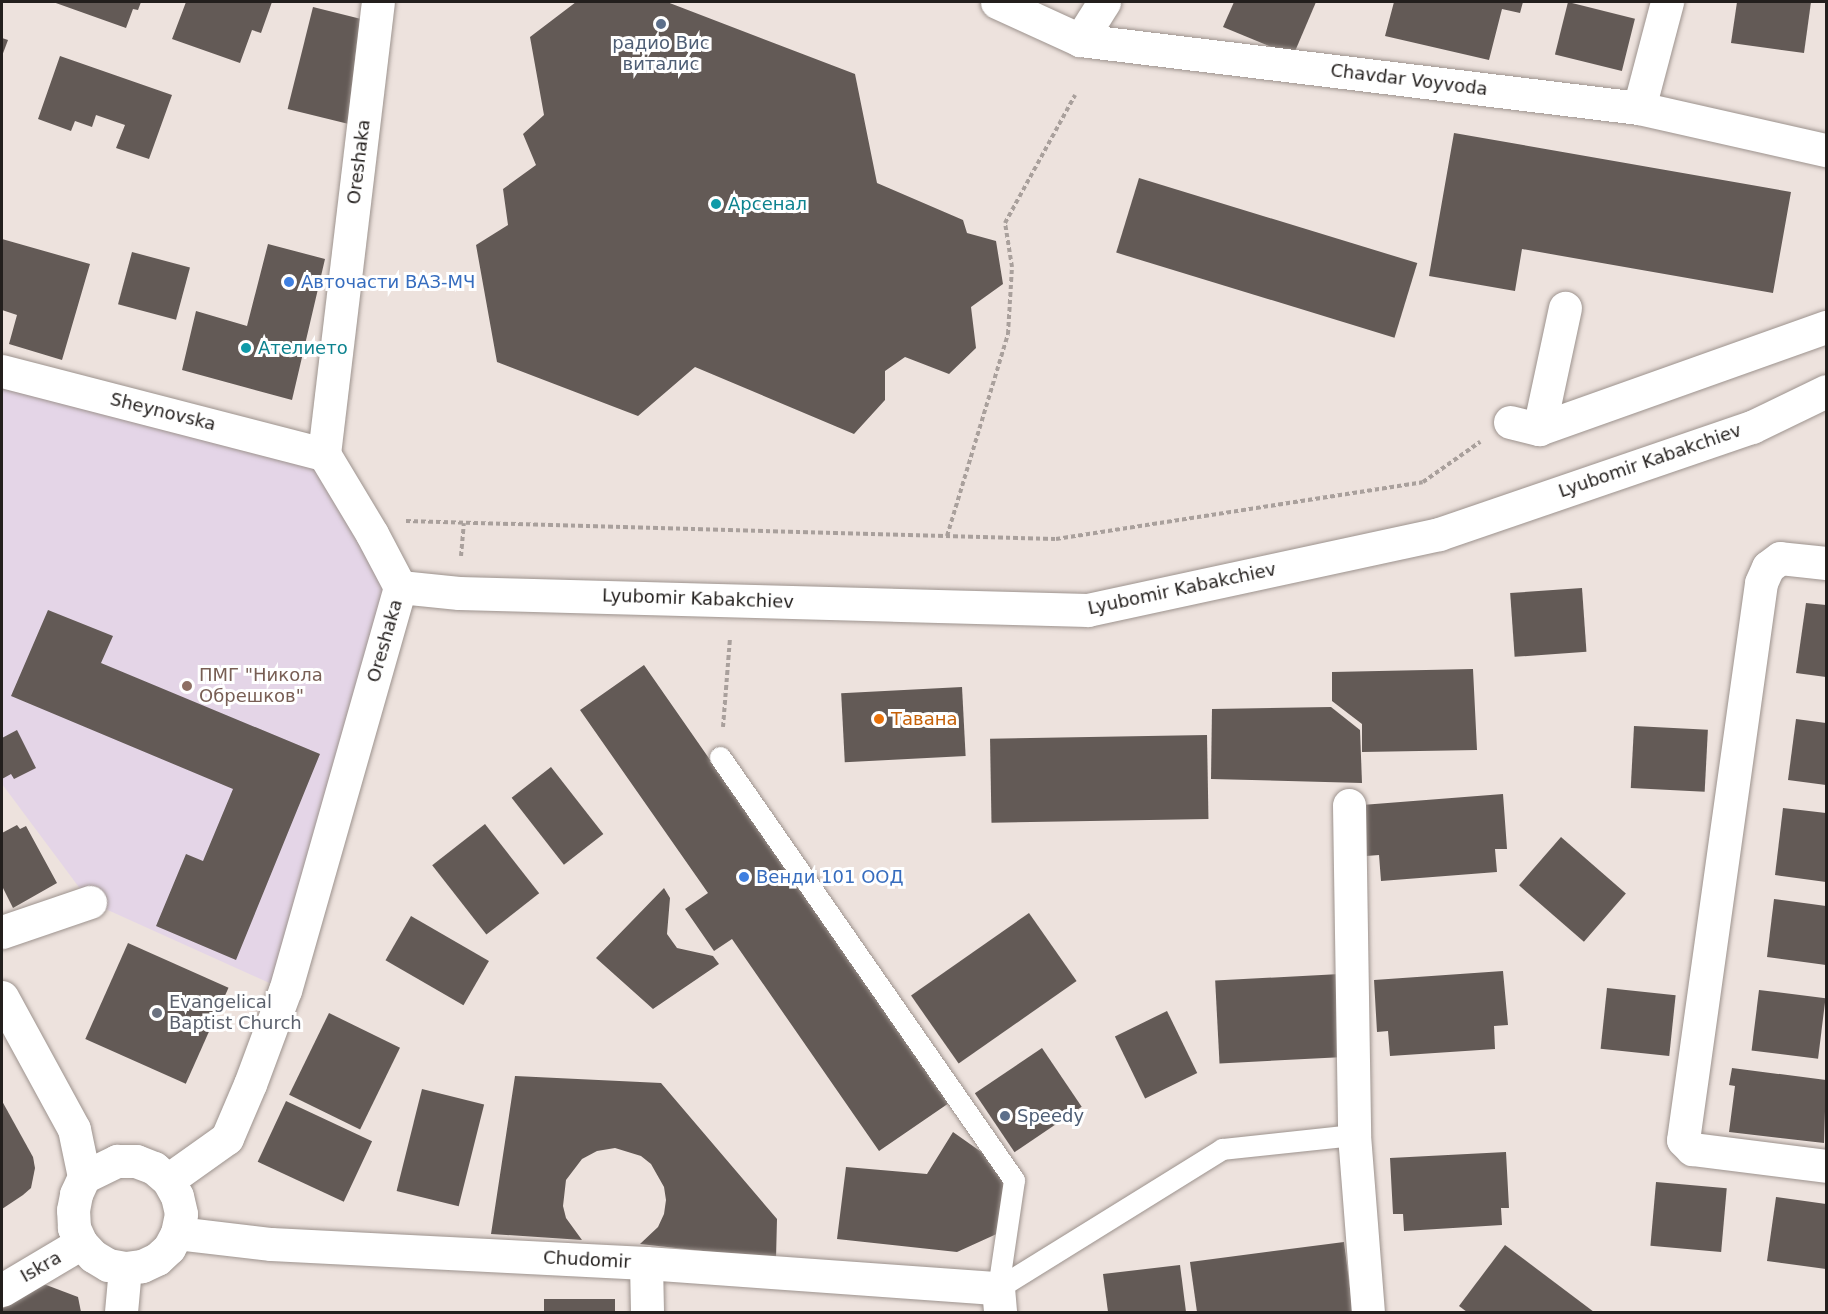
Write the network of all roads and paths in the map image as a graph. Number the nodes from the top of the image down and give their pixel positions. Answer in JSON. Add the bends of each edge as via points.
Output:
{"nodes":[{"id":1,"x":378,"y":2,"type":"edge"},
{"id":2,"x":997,"y":2,"type":"edge"},
{"id":3,"x":1104,"y":2,"type":"edge"},
{"id":4,"x":1667,"y":2,"type":"edge"},
{"id":5,"x":1080,"y":40,"type":"junction"},
{"id":6,"x":1075,"y":95,"type":"dead end"},
{"id":7,"x":1639,"y":108,"type":"junction"},
{"id":8,"x":1827,"y":150,"type":"edge"},
{"id":9,"x":1565,"y":308,"type":"dead end"},
{"id":10,"x":1827,"y":327,"type":"edge"},
{"id":11,"x":2,"y":370,"type":"edge"},
{"id":12,"x":1827,"y":391,"type":"edge"},
{"id":13,"x":1524,"y":425,"type":"junction"},
{"id":14,"x":324,"y":454,"type":"junction"},
{"id":15,"x":372,"y":534,"type":"junction"},
{"id":16,"x":947,"y":536,"type":"junction"},
{"id":17,"x":1827,"y":563,"type":"edge"},
{"id":18,"x":400,"y":587,"type":"junction"},
{"id":19,"x":733,"y":600,"type":"junction"},
{"id":20,"x":720,"y":757,"type":"joint"},
{"id":21,"x":1349,"y":805,"type":"dead end"},
{"id":22,"x":90,"y":902,"type":"dead end"},
{"id":23,"x":2,"y":932,"type":"edge"},
{"id":24,"x":2,"y":997,"type":"edge"},
{"id":25,"x":1354,"y":1135,"type":"junction"},
{"id":26,"x":1827,"y":1166,"type":"edge"},
{"id":27,"x":84,"y":1177,"type":"junction"},
{"id":28,"x":168,"y":1180,"type":"junction"},
{"id":29,"x":177,"y":1233,"type":"junction"},
{"id":30,"x":81,"y":1243,"type":"junction"},
{"id":31,"x":646,"y":1263,"type":"junction"},
{"id":32,"x":125,"y":1268,"type":"junction"},
{"id":33,"x":2,"y":1290,"type":"edge"},
{"id":34,"x":999,"y":1300,"type":"edge"},
{"id":35,"x":121,"y":1312,"type":"edge"},
{"id":36,"x":647,"y":1312,"type":"edge"},
{"id":37,"x":1368,"y":1312,"type":"edge"}],
"edges":[{"from":1,"to":14,"type":"street","name":"Oreshaka"},
{"from":2,"to":5,"type":"street","name":"Chavdar Voyvoda"},
{"from":3,"to":5,"type":"street"},
{"from":4,"to":7,"type":"street"},
{"from":5,"to":7,"type":"street","name":"Chavdar Voyvoda"},
{"from":6,"to":16,"type":"path","via":[[1005,223],[1012,267],[1008,334]]},
{"from":7,"to":8,"type":"street","name":"Chavdar Voyvoda"},
{"from":9,"to":13,"type":"street"},
{"from":10,"to":13,"type":"street"},
{"from":11,"to":14,"type":"street","name":"Sheynovska"},
{"from":12,"to":19,"type":"street","name":"Lyubomir Kabakchiev","via":[[1752,427],[1439,534],[1088,610]]},
{"from":13,"to":16,"type":"path","via":[[1423,482],[1056,539]]},
{"from":14,"to":15,"type":"street","name":"Oreshaka"},
{"from":15,"to":16,"type":"path","via":[[402,521]]},
{"from":15,"to":18,"type":"street","name":"Oreshaka"},
{"from":17,"to":26,"type":"street","via":[[1780,558],[1768,567],[1761,583],[1683,1140],[1692,1149]]},
{"from":18,"to":19,"type":"street","name":"Lyubomir Kabakchiev"},
{"from":18,"to":28,"type":"street","name":"Oreshaka","via":[[285,990],[250,1084],[226,1138]]},
{"from":19,"to":20,"type":"path"},
{"from":20,"to":34,"type":"lane","via":[[1014,1180]]},
{"from":21,"to":25,"type":"street"},
{"from":22,"to":23,"type":"street"},
{"from":24,"to":27,"type":"street","via":[[74,1129]]},
{"from":25,"to":34,"type":"lane","via":[[1222,1149]]},
{"from":25,"to":37,"type":"street"},
{"from":27,"to":28,"type":"street","via":[[117,1161],[136,1161],[154,1168]]},
{"from":27,"to":30,"type":"street","via":[[73,1210],[74,1228]]},
{"from":28,"to":29,"type":"street","via":[[181,1214]]},
{"from":29,"to":31,"type":"street","name":"Chudomir","via":[[271,1244]]},
{"from":29,"to":32,"type":"street","via":[[157,1259]]},
{"from":30,"to":32,"type":"street","via":[[108,1265]]},
{"from":30,"to":33,"type":"street","name":"Iskra"},
{"from":31,"to":34,"type":"street","name":"Chudomir"},
{"from":31,"to":36,"type":"street"},
{"from":32,"to":35,"type":"street"}]}
